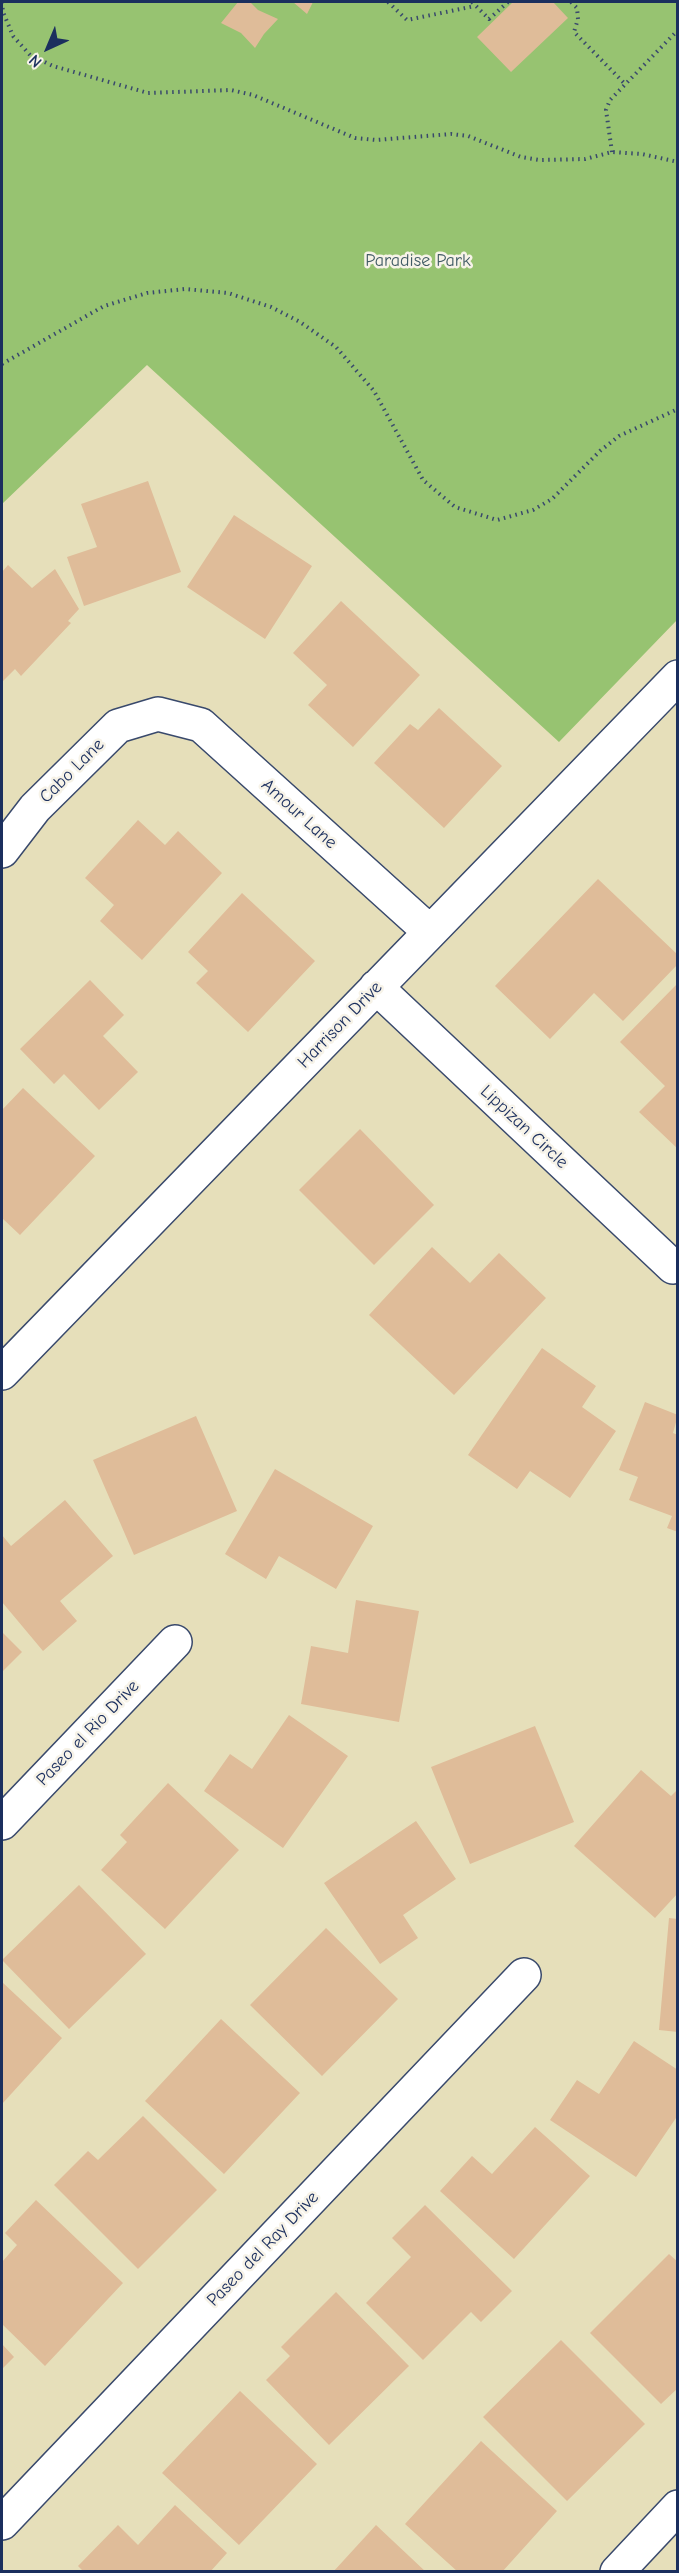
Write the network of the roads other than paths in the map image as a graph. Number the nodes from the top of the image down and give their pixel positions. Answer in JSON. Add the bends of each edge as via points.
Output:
{"nodes":[{"id":1,"x":678,"y":677,"type":"edge"},
{"id":2,"x":158,"y":714,"type":"joint"},
{"id":3,"x":2,"y":851,"type":"edge"},
{"id":4,"x":430,"y":932,"type":"junction"},
{"id":5,"x":376,"y":987,"type":"junction"},
{"id":6,"x":673,"y":1267,"type":"dead end"},
{"id":7,"x":2,"y":1373,"type":"edge"},
{"id":8,"x":175,"y":1642,"type":"dead end"},
{"id":9,"x":2,"y":1823,"type":"edge"},
{"id":10,"x":524,"y":1975,"type":"dead end"},
{"id":11,"x":678,"y":2506,"type":"edge"},
{"id":12,"x":2,"y":2523,"type":"edge"},
{"id":13,"x":617,"y":2571,"type":"edge"}],
"edges":[{"from":1,"to":4,"type":"street","name":"Harrison Drive"},
{"from":2,"to":3,"type":"street","name":"Cabo Lane","via":[[117,726],[35,808]]},
{"from":2,"to":4,"type":"street","name":"Amour Lane","via":[[201,725]]},
{"from":4,"to":5,"type":"street","name":"Harrison Drive"},
{"from":5,"to":6,"type":"street","name":"Lippizan Circle"},
{"from":5,"to":7,"type":"street","name":"Harrison Drive"},
{"from":8,"to":9,"type":"street","name":"Paseo el Rio Drive"},
{"from":10,"to":12,"type":"street","name":"Paseo del Ray Drive"},
{"from":11,"to":13,"type":"street"}]}
